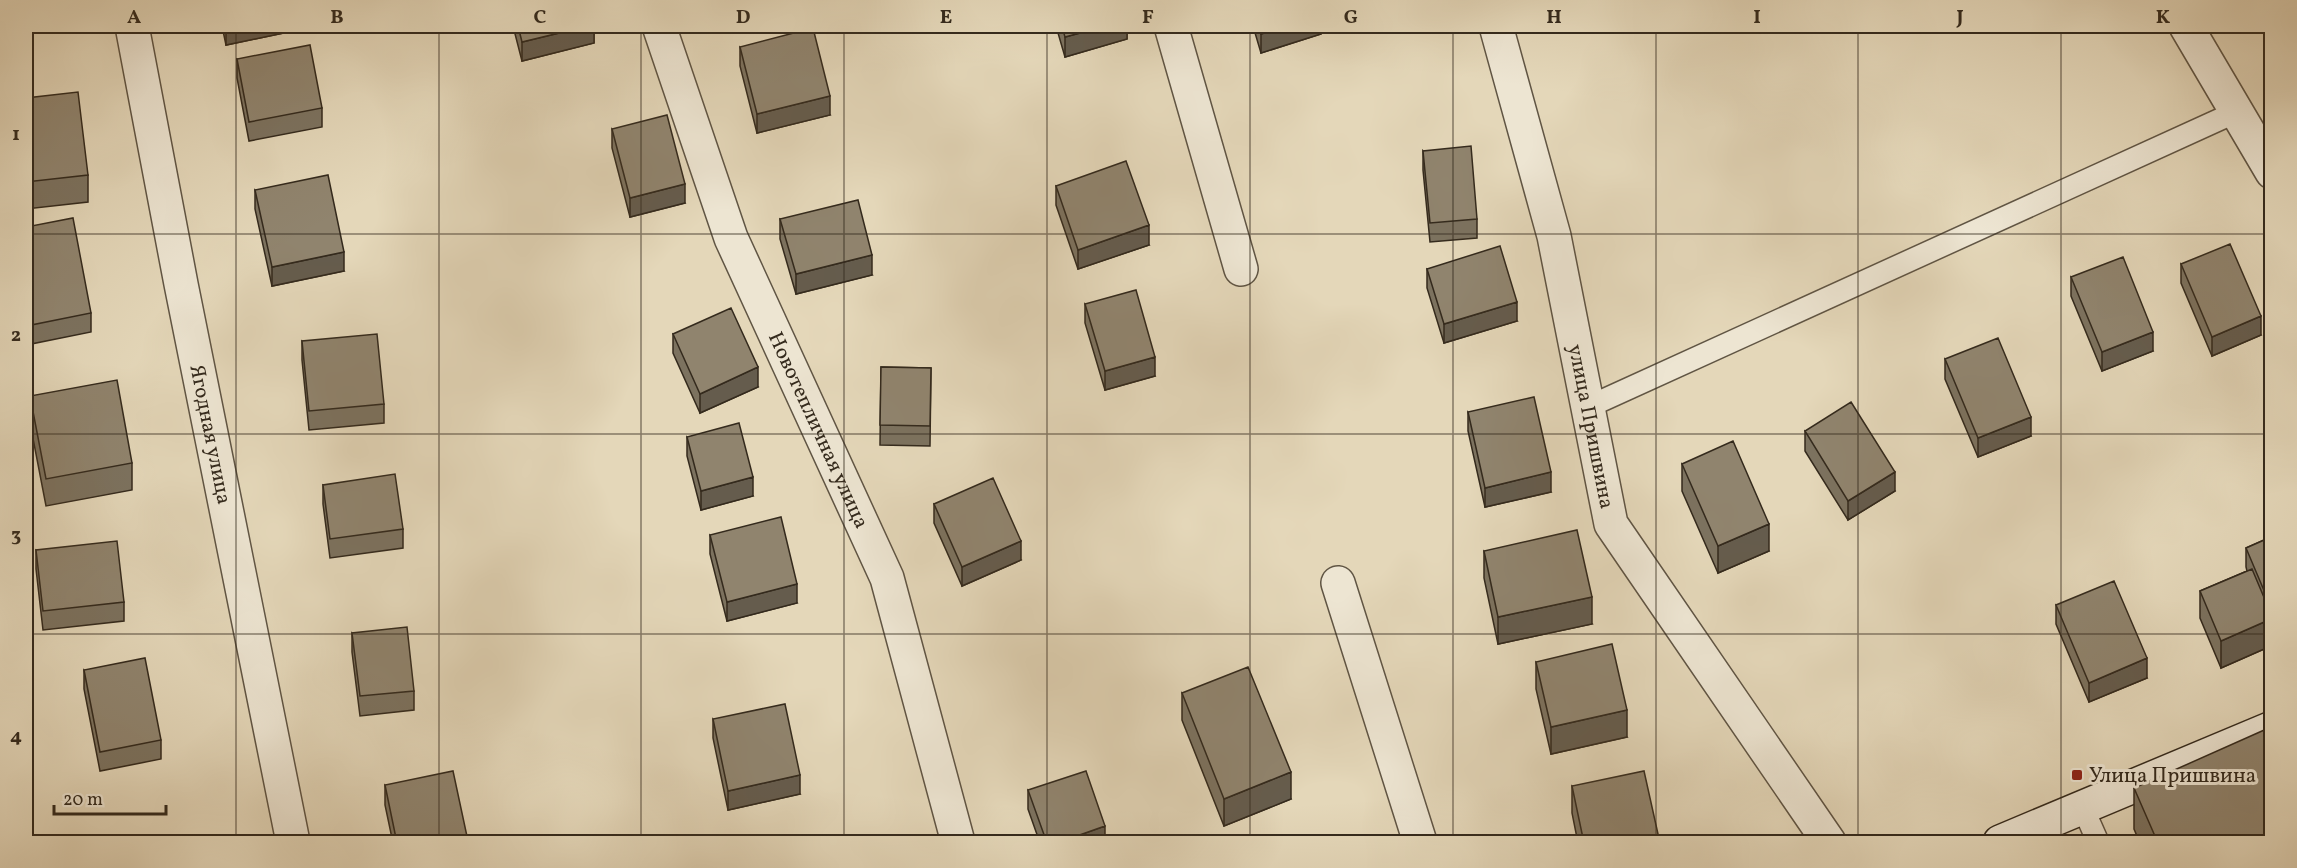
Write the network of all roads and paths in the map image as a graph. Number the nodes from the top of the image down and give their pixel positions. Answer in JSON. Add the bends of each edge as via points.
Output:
{"nodes":[{"id":1,"x":132,"y":26,"type":"edge"},
{"id":2,"x":659,"y":26,"type":"edge"},
{"id":3,"x":1171,"y":26,"type":"edge"},
{"id":4,"x":1496,"y":26,"type":"edge"},
{"id":5,"x":2186,"y":26,"type":"edge"},
{"id":6,"x":2236,"y":111,"type":"junction"},
{"id":7,"x":2271,"y":172,"type":"edge"},
{"id":8,"x":1241,"y":269,"type":"dead end"},
{"id":9,"x":1588,"y":407,"type":"junction"},
{"id":10,"x":1338,"y":583,"type":"dead end"},
{"id":11,"x":2271,"y":728,"type":"edge"},
{"id":12,"x":2083,"y":808,"type":"junction"},
{"id":13,"x":293,"y":843,"type":"edge"},
{"id":14,"x":958,"y":843,"type":"edge"},
{"id":15,"x":1420,"y":843,"type":"edge"},
{"id":16,"x":1829,"y":843,"type":"edge"},
{"id":17,"x":2000,"y":843,"type":"edge"},
{"id":18,"x":2098,"y":843,"type":"edge"}],
"edges":[{"from":1,"to":13,"type":"street","name":"Ягодная улица"},
{"from":2,"to":14,"type":"street","name":"Новотепличная улица","via":[[731,238],[887,578]]},
{"from":3,"to":8,"type":"street"},
{"from":4,"to":9,"type":"street","name":"улица Пришвина","via":[[1554,236]]},
{"from":5,"to":6,"type":"street"},
{"from":6,"to":7,"type":"street"},
{"from":6,"to":9,"type":"lane"},
{"from":9,"to":16,"type":"street","name":"улица Пришвина","via":[[1611,524]]},
{"from":10,"to":15,"type":"street"},
{"from":11,"to":12,"type":"street"},
{"from":12,"to":17,"type":"street"},
{"from":12,"to":18,"type":"lane"}]}
